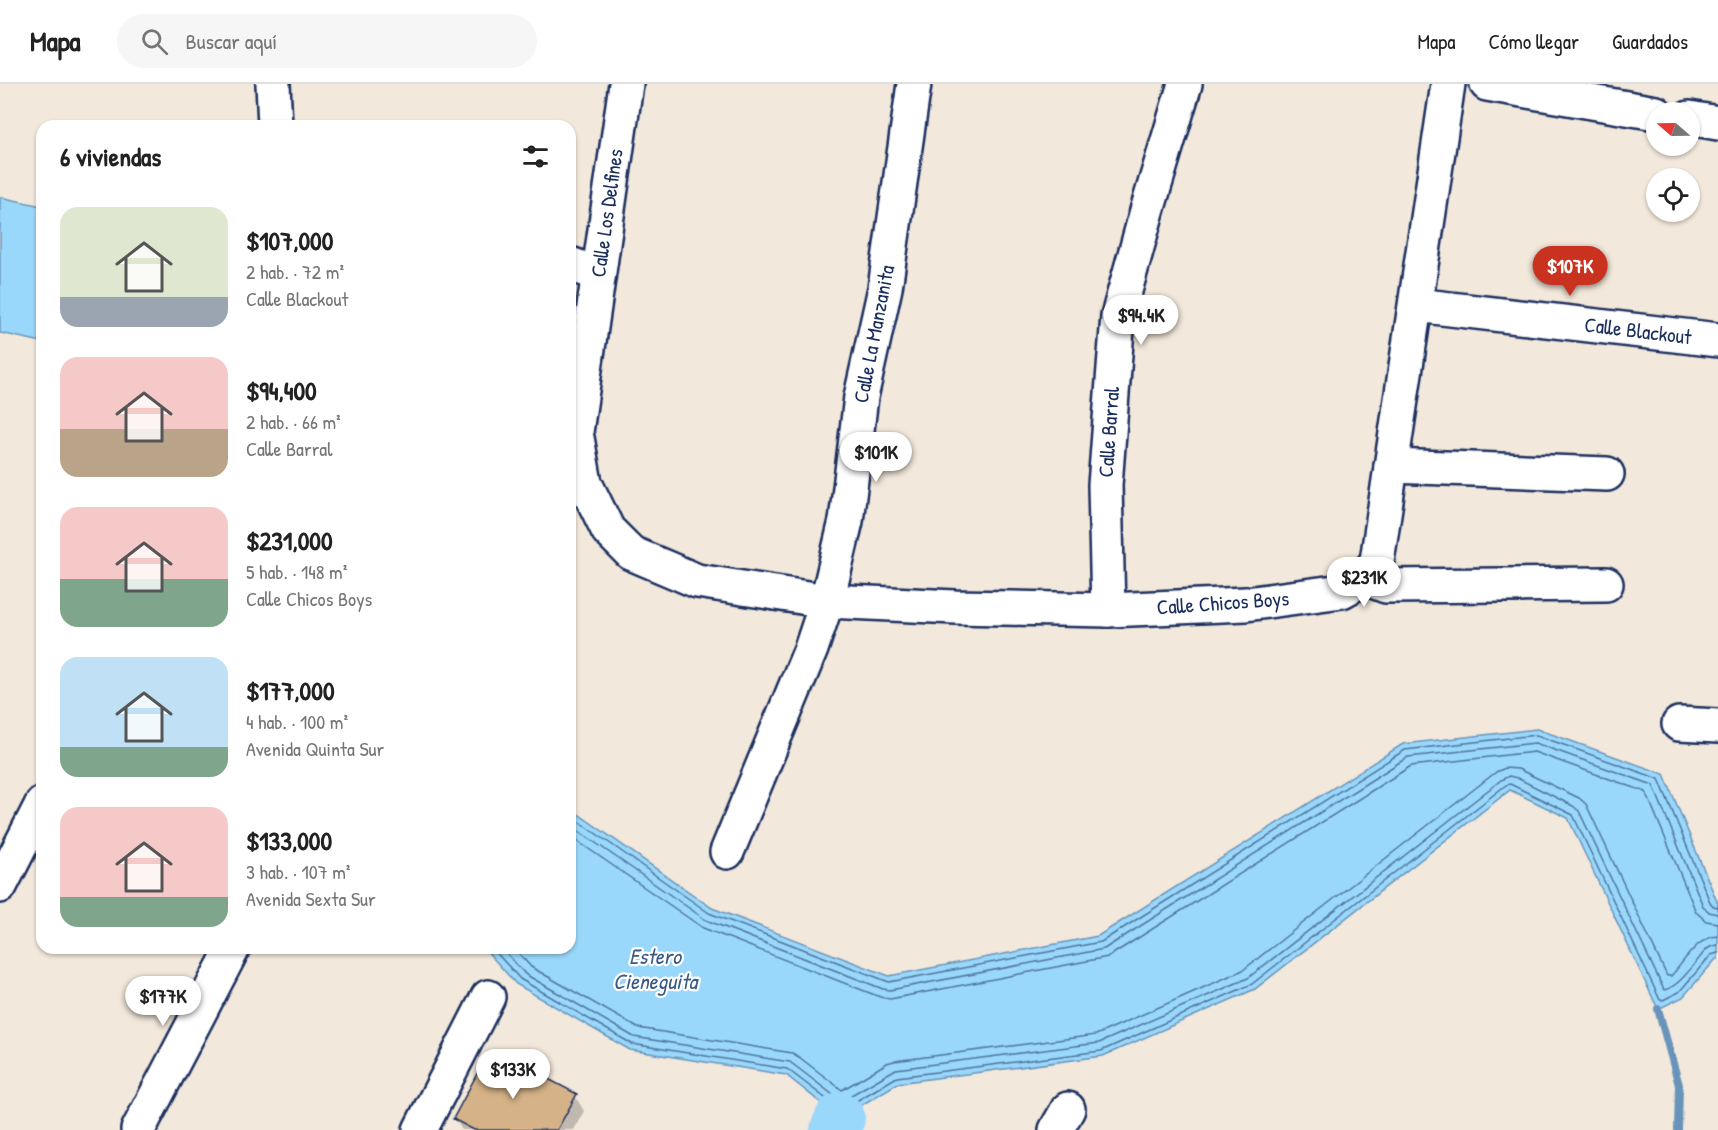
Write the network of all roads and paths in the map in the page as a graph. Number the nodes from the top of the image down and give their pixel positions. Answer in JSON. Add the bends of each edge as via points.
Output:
{"nodes":[{"id":1,"x":273,"y":84,"type":"edge"},
{"id":2,"x":626,"y":84,"type":"edge"},
{"id":3,"x":914,"y":84,"type":"edge"},
{"id":4,"x":1185,"y":84,"type":"edge"},
{"id":5,"x":1448,"y":84,"type":"edge"},
{"id":6,"x":1487,"y":84,"type":"edge"},
{"id":7,"x":1646,"y":111,"type":"edge"},
{"id":8,"x":275,"y":120,"type":"edge"},
{"id":9,"x":1700,"y":120,"type":"edge"},
{"id":10,"x":1718,"y":123,"type":"edge"},
{"id":11,"x":584,"y":269,"type":"edge"},
{"id":12,"x":1416,"y":305,"type":"junction"},
{"id":13,"x":1718,"y":340,"type":"edge"},
{"id":14,"x":1391,"y":466,"type":"junction"},
{"id":15,"x":1607,"y":474,"type":"dead end"},
{"id":16,"x":1365,"y":578,"type":"junction"},
{"id":17,"x":1606,"y":584,"type":"dead end"},
{"id":18,"x":827,"y":602,"type":"junction"},
{"id":19,"x":1108,"y":610,"type":"junction"},
{"id":20,"x":1680,"y":724,"type":"dead end"},
{"id":21,"x":1718,"y":726,"type":"edge"},
{"id":22,"x":36,"y":816,"type":"edge"},
{"id":23,"x":727,"y":852,"type":"dead end"},
{"id":24,"x":0,"y":886,"type":"edge"},
{"id":25,"x":230,"y":954,"type":"edge"},
{"id":26,"x":488,"y":997,"type":"dead end"},
{"id":27,"x":138,"y":1130,"type":"edge"},
{"id":28,"x":420,"y":1130,"type":"edge"}],
"edges":[{"from":1,"to":8,"type":"street"},
{"from":2,"to":11,"type":"street","name":"Calle Los Delfines"},
{"from":3,"to":18,"type":"street","name":"Calle La Manzanita","via":[[885,288],[861,397],[846,521]]},
{"from":4,"to":19,"type":"street","name":"Calle Barral","via":[[1118,316],[1105,485]]},
{"from":5,"to":12,"type":"street"},
{"from":6,"to":7,"type":"street"},
{"from":9,"to":10,"type":"street"},
{"from":11,"to":18,"type":"street","name":"Calle Los Delfines","via":[[576,432],[585,483],[608,530],[631,553],[697,581]]},
{"from":12,"to":13,"type":"street","name":"Calle Blackout"},
{"from":12,"to":14,"type":"street"},
{"from":14,"to":15,"type":"street"},
{"from":14,"to":16,"type":"street","via":[[1377,561]]},
{"from":16,"to":17,"type":"street","via":[[1386,586]]},
{"from":16,"to":19,"type":"street","name":"Calle Chicos Boys","via":[[1342,591],[1246,604]]},
{"from":18,"to":19,"type":"street","name":"Calle Chicos Boys"},
{"from":18,"to":23,"type":"street","name":"Calle La Manzanita"},
{"from":20,"to":21,"type":"street"},
{"from":22,"to":24,"type":"street"},
{"from":25,"to":27,"type":"street"},
{"from":26,"to":28,"type":"street"}]}
